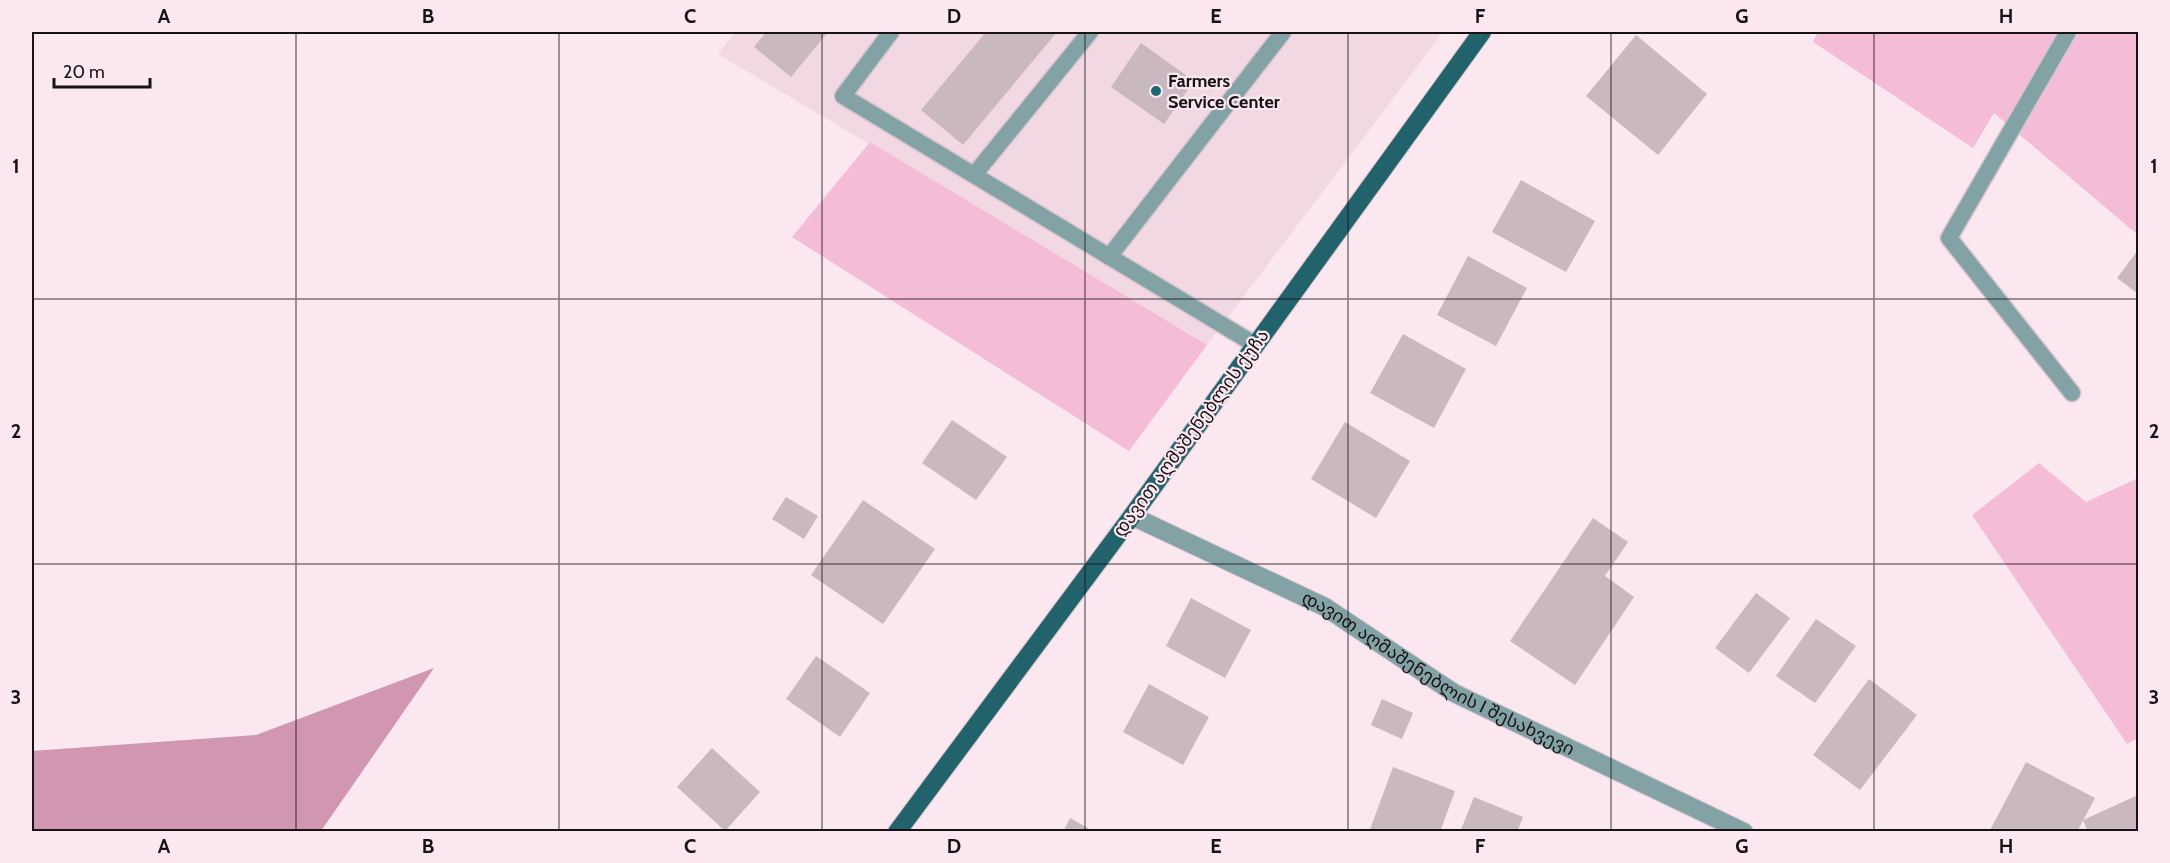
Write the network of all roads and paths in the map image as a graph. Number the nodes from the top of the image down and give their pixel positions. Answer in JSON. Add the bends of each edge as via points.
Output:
{"nodes":[{"id":1,"x":891,"y":32,"type":"edge"},
{"id":2,"x":1090,"y":32,"type":"edge"},
{"id":3,"x":1283,"y":32,"type":"edge"},
{"id":4,"x":1482,"y":32,"type":"edge"},
{"id":5,"x":2068,"y":32,"type":"edge"},
{"id":6,"x":974,"y":175,"type":"junction"},
{"id":7,"x":1109,"y":256,"type":"junction"},
{"id":8,"x":1254,"y":344,"type":"junction"},
{"id":9,"x":2072,"y":393,"type":"dead end"},
{"id":10,"x":1131,"y":516,"type":"junction"},
{"id":11,"x":897,"y":831,"type":"edge"},
{"id":12,"x":1744,"y":831,"type":"edge"}],
"edges":[{"from":1,"to":6,"type":"lane","via":[[843,96]]},
{"from":2,"to":6,"type":"lane"},
{"from":3,"to":7,"type":"lane"},
{"from":4,"to":8,"type":"main road","name":"დავით აღმაშენებლის ქუჩა"},
{"from":5,"to":9,"type":"lane","via":[[1949,238]]},
{"from":6,"to":7,"type":"lane"},
{"from":7,"to":8,"type":"lane"},
{"from":8,"to":10,"type":"main road","name":"დავით აღმაშენებლის ქუჩა"},
{"from":10,"to":11,"type":"main road","name":"დავით აღმაშენებლის ქუჩა"},
{"from":10,"to":12,"type":"street","name":"დავით აღმაშენებლის I შესახვევი","via":[[1325,607],[1454,693]]}]}
